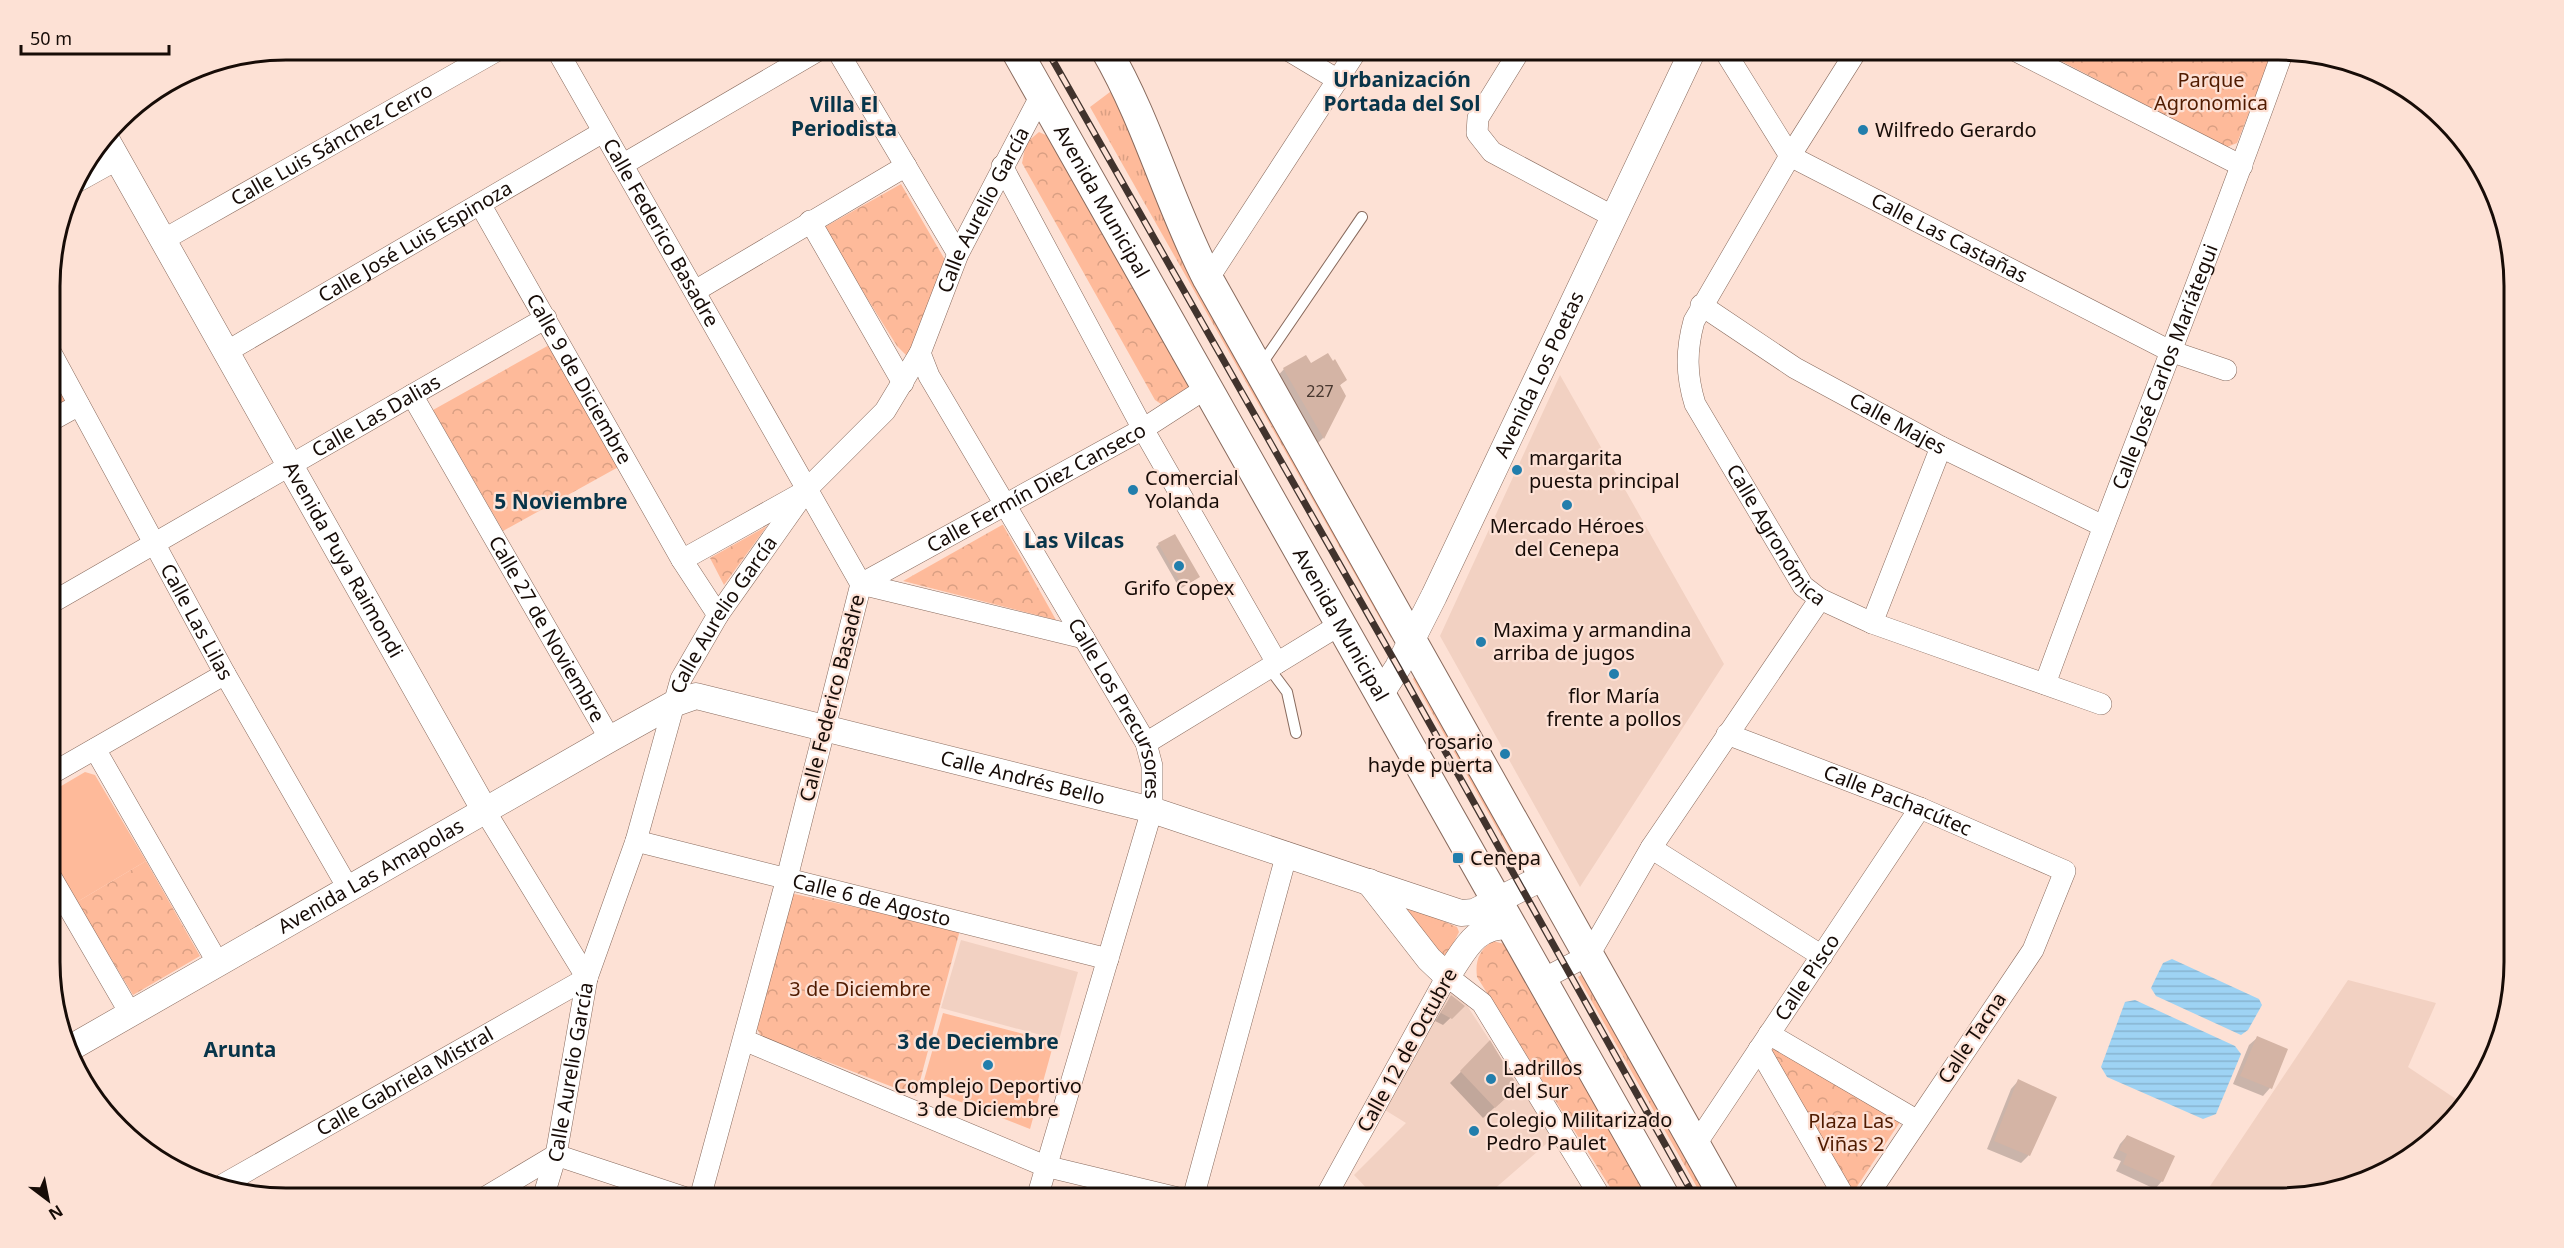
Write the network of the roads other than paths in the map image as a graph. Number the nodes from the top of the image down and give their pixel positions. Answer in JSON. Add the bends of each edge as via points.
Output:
{"nodes":[{"id":1,"x":480,"y":60,"type":"edge"},
{"id":2,"x":563,"y":60,"type":"edge"},
{"id":3,"x":802,"y":60,"type":"edge"},
{"id":4,"x":843,"y":60,"type":"edge"},
{"id":5,"x":1022,"y":60,"type":"edge"},
{"id":6,"x":1111,"y":60,"type":"edge"},
{"id":7,"x":1305,"y":60,"type":"edge"},
{"id":8,"x":1351,"y":60,"type":"edge"},
{"id":9,"x":1514,"y":60,"type":"edge"},
{"id":10,"x":1688,"y":60,"type":"edge"},
{"id":11,"x":1730,"y":60,"type":"edge"},
{"id":12,"x":1851,"y":60,"type":"edge"},
{"id":13,"x":2034,"y":60,"type":"edge"},
{"id":14,"x":2280,"y":60,"type":"edge"},
{"id":15,"x":1338,"y":80,"type":"junction"},
{"id":16,"x":1041,"y":94,"type":"junction"},
{"id":17,"x":603,"y":132,"type":"junction"},
{"id":18,"x":112,"y":149,"type":"edge"},
{"id":19,"x":1790,"y":156,"type":"junction"},
{"id":20,"x":96,"y":163,"type":"edge"},
{"id":21,"x":622,"y":165,"type":"junction"},
{"id":22,"x":906,"y":166,"type":"junction"},
{"id":23,"x":1002,"y":166,"type":"junction"},
{"id":24,"x":2242,"y":166,"type":"junction"},
{"id":25,"x":480,"y":204,"type":"junction"},
{"id":26,"x":1614,"y":216,"type":"junction"},
{"id":27,"x":1362,"y":217,"type":"dead end"},
{"id":28,"x":810,"y":221,"type":"junction"},
{"id":29,"x":163,"y":240,"type":"junction"},
{"id":30,"x":958,"y":254,"type":"junction"},
{"id":31,"x":1208,"y":279,"type":"junction"},
{"id":32,"x":695,"y":291,"type":"junction"},
{"id":33,"x":1701,"y":305,"type":"junction"},
{"id":34,"x":546,"y":318,"type":"junction"},
{"id":35,"x":2170,"y":351,"type":"junction"},
{"id":36,"x":226,"y":352,"type":"junction"},
{"id":37,"x":920,"y":353,"type":"junction"},
{"id":38,"x":1258,"y":368,"type":"junction"},
{"id":39,"x":60,"y":370,"type":"edge"},
{"id":40,"x":2226,"y":370,"type":"dead end"},
{"id":41,"x":903,"y":382,"type":"junction"},
{"id":42,"x":1208,"y":387,"type":"junction"},
{"id":43,"x":412,"y":395,"type":"junction"},
{"id":44,"x":79,"y":405,"type":"junction"},
{"id":45,"x":60,"y":416,"type":"edge"},
{"id":46,"x":1143,"y":429,"type":"junction"},
{"id":47,"x":1941,"y":447,"type":"junction"},
{"id":48,"x":290,"y":465,"type":"junction"},
{"id":49,"x":807,"y":489,"type":"junction"},
{"id":50,"x":1005,"y":506,"type":"junction"},
{"id":51,"x":2103,"y":526,"type":"junction"},
{"id":52,"x":154,"y":543,"type":"junction"},
{"id":53,"x":682,"y":560,"type":"junction"},
{"id":54,"x":861,"y":584,"type":"junction"},
{"id":55,"x":60,"y":598,"type":"edge"},
{"id":56,"x":1820,"y":598,"type":"junction"},
{"id":57,"x":717,"y":615,"type":"junction"},
{"id":58,"x":1872,"y":623,"type":"junction"},
{"id":59,"x":1341,"y":624,"type":"junction"},
{"id":60,"x":1084,"y":638,"type":"junction"},
{"id":61,"x":1412,"y":640,"type":"junction"},
{"id":62,"x":1273,"y":665,"type":"junction"},
{"id":63,"x":225,"y":674,"type":"junction"},
{"id":64,"x":2045,"y":684,"type":"junction"},
{"id":65,"x":1380,"y":695,"type":"junction"},
{"id":66,"x":673,"y":704,"type":"junction"},
{"id":67,"x":2101,"y":704,"type":"dead end"},
{"id":68,"x":825,"y":728,"type":"junction"},
{"id":69,"x":1296,"y":733,"type":"dead end"},
{"id":70,"x":1727,"y":735,"type":"junction"},
{"id":71,"x":610,"y":739,"type":"junction"},
{"id":72,"x":1146,"y":743,"type":"junction"},
{"id":73,"x":95,"y":749,"type":"junction"},
{"id":74,"x":60,"y":769,"type":"edge"},
{"id":75,"x":1920,"y":808,"type":"junction"},
{"id":76,"x":1152,"y":810,"type":"junction"},
{"id":77,"x":485,"y":811,"type":"junction"},
{"id":78,"x":636,"y":841,"type":"junction"},
{"id":79,"x":1651,"y":848,"type":"junction"},
{"id":80,"x":1287,"y":854,"type":"junction"},
{"id":81,"x":2065,"y":871,"type":"joint"},
{"id":82,"x":1544,"y":877,"type":"junction"},
{"id":83,"x":787,"y":878,"type":"junction"},
{"id":84,"x":1369,"y":882,"type":"junction"},
{"id":85,"x":348,"y":888,"type":"junction"},
{"id":86,"x":60,"y":892,"type":"edge"},
{"id":87,"x":1502,"y":913,"type":"junction"},
{"id":88,"x":1589,"y":955,"type":"junction"},
{"id":89,"x":1822,"y":956,"type":"junction"},
{"id":90,"x":1108,"y":959,"type":"junction"},
{"id":91,"x":219,"y":964,"type":"junction"},
{"id":92,"x":1447,"y":976,"type":"junction"},
{"id":93,"x":587,"y":978,"type":"junction"},
{"id":94,"x":1541,"y":980,"type":"junction"},
{"id":95,"x":130,"y":1013,"type":"junction"},
{"id":96,"x":744,"y":1040,"type":"junction"},
{"id":97,"x":1764,"y":1042,"type":"junction"},
{"id":98,"x":76,"y":1045,"type":"edge"},
{"id":99,"x":1916,"y":1120,"type":"junction"},
{"id":100,"x":1694,"y":1147,"type":"junction"},
{"id":101,"x":556,"y":1155,"type":"junction"},
{"id":102,"x":1046,"y":1166,"type":"junction"},
{"id":103,"x":230,"y":1181,"type":"edge"},
{"id":104,"x":501,"y":1188,"type":"edge"},
{"id":105,"x":546,"y":1188,"type":"edge"},
{"id":106,"x":656,"y":1188,"type":"edge"},
{"id":107,"x":703,"y":1188,"type":"edge"},
{"id":108,"x":1040,"y":1188,"type":"edge"},
{"id":109,"x":1137,"y":1188,"type":"edge"},
{"id":110,"x":1196,"y":1188,"type":"edge"},
{"id":111,"x":1330,"y":1188,"type":"edge"},
{"id":112,"x":1595,"y":1188,"type":"edge"},
{"id":113,"x":1659,"y":1188,"type":"edge"},
{"id":114,"x":1719,"y":1188,"type":"edge"},
{"id":115,"x":1840,"y":1188,"type":"edge"},
{"id":116,"x":1872,"y":1188,"type":"edge"}],
"edges":[{"from":1,"to":29,"type":"street","name":"Calle Luis Sánchez Cerro"},
{"from":2,"to":17,"type":"street","name":"Calle Federico Basadre"},
{"from":3,"to":21,"type":"street"},
{"from":4,"to":22,"type":"street"},
{"from":5,"to":16,"type":"main road","name":"Avenida Municipal"},
{"from":6,"to":31,"type":"main road","via":[[1151,141],[1176,213]]},
{"from":7,"to":15,"type":"street"},
{"from":8,"to":15,"type":"street"},
{"from":9,"to":26,"type":"street","via":[[1478,118],[1477,133],[1491,152]]},
{"from":10,"to":26,"type":"street","name":"Avenida Los Poetas"},
{"from":11,"to":19,"type":"street"},
{"from":12,"to":19,"type":"street","name":"Calle Agronómica"},
{"from":13,"to":24,"type":"street"},
{"from":14,"to":24,"type":"street","name":"Calle José Carlos Mariátegui"},
{"from":15,"to":31,"type":"street"},
{"from":16,"to":23,"type":"street","name":"Calle Aurelio García"},
{"from":16,"to":42,"type":"main road","name":"Avenida Municipal"},
{"from":17,"to":21,"type":"street","name":"Calle Federico Basadre"},
{"from":17,"to":25,"type":"street","name":"Calle José Luis Espinoza"},
{"from":18,"to":20,"type":"street"},
{"from":18,"to":29,"type":"street","name":"Avenida Puya Raimondi"},
{"from":19,"to":33,"type":"street","name":"Calle Agronómica"},
{"from":19,"to":35,"type":"street","name":"Calle Las Castañas"},
{"from":21,"to":32,"type":"street","name":"Calle Federico Basadre"},
{"from":22,"to":28,"type":"street"},
{"from":22,"to":30,"type":"street"},
{"from":23,"to":30,"type":"street","name":"Calle Aurelio García"},
{"from":23,"to":46,"type":"street"},
{"from":24,"to":35,"type":"street","name":"Calle José Carlos Mariátegui"},
{"from":25,"to":34,"type":"street","name":"Calle 9 de Diciembre"},
{"from":25,"to":36,"type":"street","name":"Calle José Luis Espinoza"},
{"from":26,"to":61,"type":"street","name":"Avenida Los Poetas"},
{"from":27,"to":38,"type":"lane"},
{"from":28,"to":32,"type":"street"},
{"from":28,"to":41,"type":"street"},
{"from":29,"to":36,"type":"street","name":"Avenida Puya Raimondi"},
{"from":30,"to":37,"type":"street","name":"Calle Aurelio García"},
{"from":31,"to":38,"type":"main road"},
{"from":32,"to":49,"type":"street","name":"Calle Federico Basadre"},
{"from":33,"to":47,"type":"street","name":"Calle Majes","via":[[1795,368]]},
{"from":33,"to":56,"type":"street","name":"Calle Agronómica","via":[[1687,354],[1695,404],[1803,586]]},
{"from":34,"to":43,"type":"street","name":"Calle Las Dalias"},
{"from":34,"to":53,"type":"street","name":"Calle 9 de Diciembre"},
{"from":35,"to":40,"type":"street","name":"Calle Las Castañas"},
{"from":35,"to":51,"type":"street","name":"Calle José Carlos Mariátegui"},
{"from":36,"to":48,"type":"street","name":"Avenida Puya Raimondi"},
{"from":37,"to":41,"type":"street","name":"Calle Aurelio García"},
{"from":37,"to":50,"type":"street","name":"Calle Los Precursores","via":[[929,376]]},
{"from":38,"to":61,"type":"main road"},
{"from":39,"to":44,"type":"street","name":"Calle Las Lilas"},
{"from":41,"to":49,"type":"street","name":"Calle Aurelio García","via":[[885,411]]},
{"from":42,"to":46,"type":"street","name":"Calle Fermín Diez Canseco"},
{"from":42,"to":59,"type":"main road","name":"Avenida Municipal"},
{"from":43,"to":48,"type":"street","name":"Calle Las Dalias"},
{"from":43,"to":71,"type":"street","name":"Calle 27 de Noviembre"},
{"from":44,"to":45,"type":"street"},
{"from":44,"to":52,"type":"street","name":"Calle Las Lilas"},
{"from":46,"to":50,"type":"street","name":"Calle Fermín Diez Canseco"},
{"from":46,"to":62,"type":"street"},
{"from":47,"to":51,"type":"street","name":"Calle Majes"},
{"from":47,"to":58,"type":"street"},
{"from":48,"to":52,"type":"street","name":"Calle Las Dalias"},
{"from":48,"to":77,"type":"street","name":"Avenida Puya Raimondi"},
{"from":49,"to":53,"type":"street"},
{"from":49,"to":54,"type":"street","name":"Calle Federico Basadre"},
{"from":49,"to":57,"type":"street","name":"Calle Aurelio García"},
{"from":50,"to":54,"type":"street","name":"Calle Fermín Diez Canseco"},
{"from":50,"to":60,"type":"street","name":"Calle Los Precursores"},
{"from":51,"to":64,"type":"street","name":"Calle José Carlos Mariátegui"},
{"from":52,"to":55,"type":"street","name":"Calle Las Dalias"},
{"from":52,"to":63,"type":"street","name":"Calle Las Lilas"},
{"from":53,"to":57,"type":"street","name":"Calle 9 de Diciembre"},
{"from":54,"to":60,"type":"street"},
{"from":54,"to":68,"type":"street","name":"Calle Federico Basadre"},
{"from":56,"to":58,"type":"street"},
{"from":56,"to":70,"type":"street","name":"Calle Agronómica"},
{"from":57,"to":66,"type":"street","name":"Calle Aurelio García","via":[[681,679]]},
{"from":58,"to":64,"type":"street"},
{"from":59,"to":62,"type":"street"},
{"from":59,"to":65,"type":"main road","name":"Avenida Municipal"},
{"from":60,"to":72,"type":"street","name":"Calle Los Precursores"},
{"from":61,"to":65,"type":"street","name":"Avenida Los Poetas"},
{"from":61,"to":82,"type":"main road"},
{"from":62,"to":69,"type":"lane","via":[[1287,692]]},
{"from":62,"to":72,"type":"street"},
{"from":63,"to":73,"type":"street"},
{"from":63,"to":85,"type":"street","name":"Calle Las Lilas"},
{"from":64,"to":67,"type":"street"},
{"from":65,"to":87,"type":"main road","name":"Avenida Municipal"},
{"from":66,"to":68,"type":"street","name":"Calle Andrés Bello","via":[[696,696]]},
{"from":66,"to":71,"type":"street","name":"Avenida Las Amapolas"},
{"from":66,"to":78,"type":"street","name":"Calle Aurelio García"},
{"from":68,"to":76,"type":"street","name":"Calle Andrés Bello"},
{"from":68,"to":83,"type":"street","name":"Calle Federico Basadre"},
{"from":70,"to":75,"type":"street","name":"Calle Pachacútec"},
{"from":70,"to":79,"type":"street","name":"Calle Agronómica"},
{"from":71,"to":77,"type":"street","name":"Avenida Las Amapolas"},
{"from":72,"to":76,"type":"street","name":"Calle Los Precursores","via":[[1152,766]]},
{"from":73,"to":74,"type":"street"},
{"from":73,"to":91,"type":"street"},
{"from":75,"to":81,"type":"street","name":"Calle Pachacútec"},
{"from":75,"to":89,"type":"street","name":"Calle Pisco"},
{"from":76,"to":80,"type":"street","name":"Calle Andrés Bello"},
{"from":76,"to":90,"type":"street","name":"Calle Los Precursores"},
{"from":77,"to":85,"type":"street","name":"Avenida Las Amapolas"},
{"from":77,"to":93,"type":"street","name":"Avenida Puya Raimondi"},
{"from":78,"to":83,"type":"street","name":"Calle 6 de Agosto"},
{"from":78,"to":93,"type":"street","name":"Calle Aurelio García"},
{"from":79,"to":88,"type":"street","name":"Calle Agronómica"},
{"from":79,"to":89,"type":"street"},
{"from":80,"to":84,"type":"street","name":"Calle Andrés Bello"},
{"from":80,"to":110,"type":"street"},
{"from":81,"to":99,"type":"street","name":"Calle Tacna","via":[[2033,950]]},
{"from":82,"to":87,"type":"street","name":"Calle Andrés Bello"},
{"from":82,"to":88,"type":"main road"},
{"from":83,"to":90,"type":"street","name":"Calle 6 de Agosto"},
{"from":83,"to":96,"type":"street","name":"Calle Federico Basadre"},
{"from":84,"to":87,"type":"street","name":"Calle Andrés Bello","via":[[1461,913]]},
{"from":84,"to":92,"type":"street"},
{"from":85,"to":91,"type":"street","name":"Avenida Las Amapolas"},
{"from":86,"to":95,"type":"street"},
{"from":87,"to":92,"type":"street","name":"Calle 12 de Octubre","via":[[1480,932]]},
{"from":87,"to":94,"type":"main road","name":"Avenida Municipal"},
{"from":88,"to":94,"type":"street"},
{"from":88,"to":100,"type":"main road"},
{"from":89,"to":97,"type":"street","name":"Calle Pisco"},
{"from":90,"to":102,"type":"street","name":"Calle Los Precursores"},
{"from":91,"to":95,"type":"street","name":"Avenida Las Amapolas"},
{"from":92,"to":111,"type":"street","name":"Calle 12 de Octubre"},
{"from":92,"to":112,"type":"street","via":[[1482,1004]]},
{"from":93,"to":101,"type":"street","name":"Calle Aurelio García"},
{"from":93,"to":103,"type":"street","name":"Calle Gabriela Mistral"},
{"from":94,"to":113,"type":"main road","name":"Avenida Municipal"},
{"from":95,"to":98,"type":"street","name":"Avenida Las Amapolas"},
{"from":96,"to":102,"type":"street"},
{"from":96,"to":107,"type":"street","name":"Calle Federico Basadre"},
{"from":97,"to":99,"type":"street"},
{"from":97,"to":100,"type":"street","name":"Calle Pisco"},
{"from":97,"to":115,"type":"street"},
{"from":99,"to":116,"type":"street","name":"Calle Tacna"},
{"from":100,"to":114,"type":"main road"},
{"from":101,"to":104,"type":"street"},
{"from":101,"to":105,"type":"street","name":"Calle Aurelio García"},
{"from":101,"to":106,"type":"street"},
{"from":102,"to":108,"type":"street","name":"Calle Los Precursores"},
{"from":102,"to":109,"type":"street"}]}
